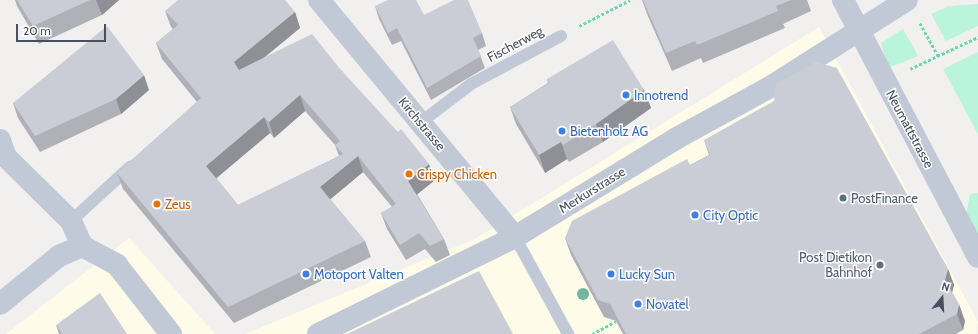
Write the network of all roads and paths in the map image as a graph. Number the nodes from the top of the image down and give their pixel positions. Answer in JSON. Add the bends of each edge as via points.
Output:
{"nodes":[{"id":1,"x":319,"y":0,"type":"edge"},
{"id":2,"x":630,"y":0,"type":"edge"},
{"id":3,"x":843,"y":0,"type":"edge"},
{"id":4,"x":907,"y":0,"type":"edge"},
{"id":5,"x":919,"y":21,"type":"dead end"},
{"id":6,"x":857,"y":31,"type":"junction"},
{"id":7,"x":561,"y":36,"type":"joint"},
{"id":8,"x":978,"y":37,"type":"edge"},
{"id":9,"x":938,"y":56,"type":"junction"},
{"id":10,"x":884,"y":81,"type":"junction"},
{"id":11,"x":420,"y":123,"type":"junction"},
{"id":12,"x":0,"y":140,"type":"edge"},
{"id":13,"x":139,"y":159,"type":"edge"},
{"id":14,"x":71,"y":220,"type":"junction"},
{"id":15,"x":515,"y":237,"type":"junction"},
{"id":16,"x":82,"y":246,"type":"junction"},
{"id":17,"x":978,"y":257,"type":"edge"},
{"id":18,"x":0,"y":304,"type":"edge"},
{"id":19,"x":616,"y":321,"type":"edge"},
{"id":20,"x":171,"y":334,"type":"edge"},
{"id":21,"x":318,"y":334,"type":"edge"},
{"id":22,"x":568,"y":334,"type":"edge"},
{"id":23,"x":592,"y":334,"type":"edge"}],
"edges":[{"from":1,"to":11,"type":"street","name":"Kirchstrasse"},
{"from":2,"to":7,"type":"path","name":"Fischerweg"},
{"from":3,"to":6,"type":"street","name":"Neumattstrasse"},
{"from":4,"to":6,"type":"street","name":"Merkurstrasse"},
{"from":5,"to":9,"type":"path"},
{"from":6,"to":10,"type":"street","name":"Neumattstrasse"},
{"from":6,"to":15,"type":"street","name":"Merkurstrasse","via":[[770,87],[677,138]]},
{"from":7,"to":11,"type":"lane","name":"Fischerweg","via":[[471,84]]},
{"from":8,"to":9,"type":"path"},
{"from":9,"to":10,"type":"path"},
{"from":10,"to":17,"type":"street","name":"Neumattstrasse"},
{"from":11,"to":15,"type":"street","name":"Kirchstrasse"},
{"from":12,"to":14,"type":"street","via":[[6,157]]},
{"from":13,"to":14,"type":"lane"},
{"from":14,"to":16,"type":"street"},
{"from":15,"to":21,"type":"street","name":"Merkurstrasse"},
{"from":15,"to":22,"type":"lane","name":"Kirchstrasse"},
{"from":16,"to":18,"type":"street","via":[[59,256]]},
{"from":16,"to":20,"type":"street","via":[[117,264]]},
{"from":19,"to":23,"type":"path"}]}
